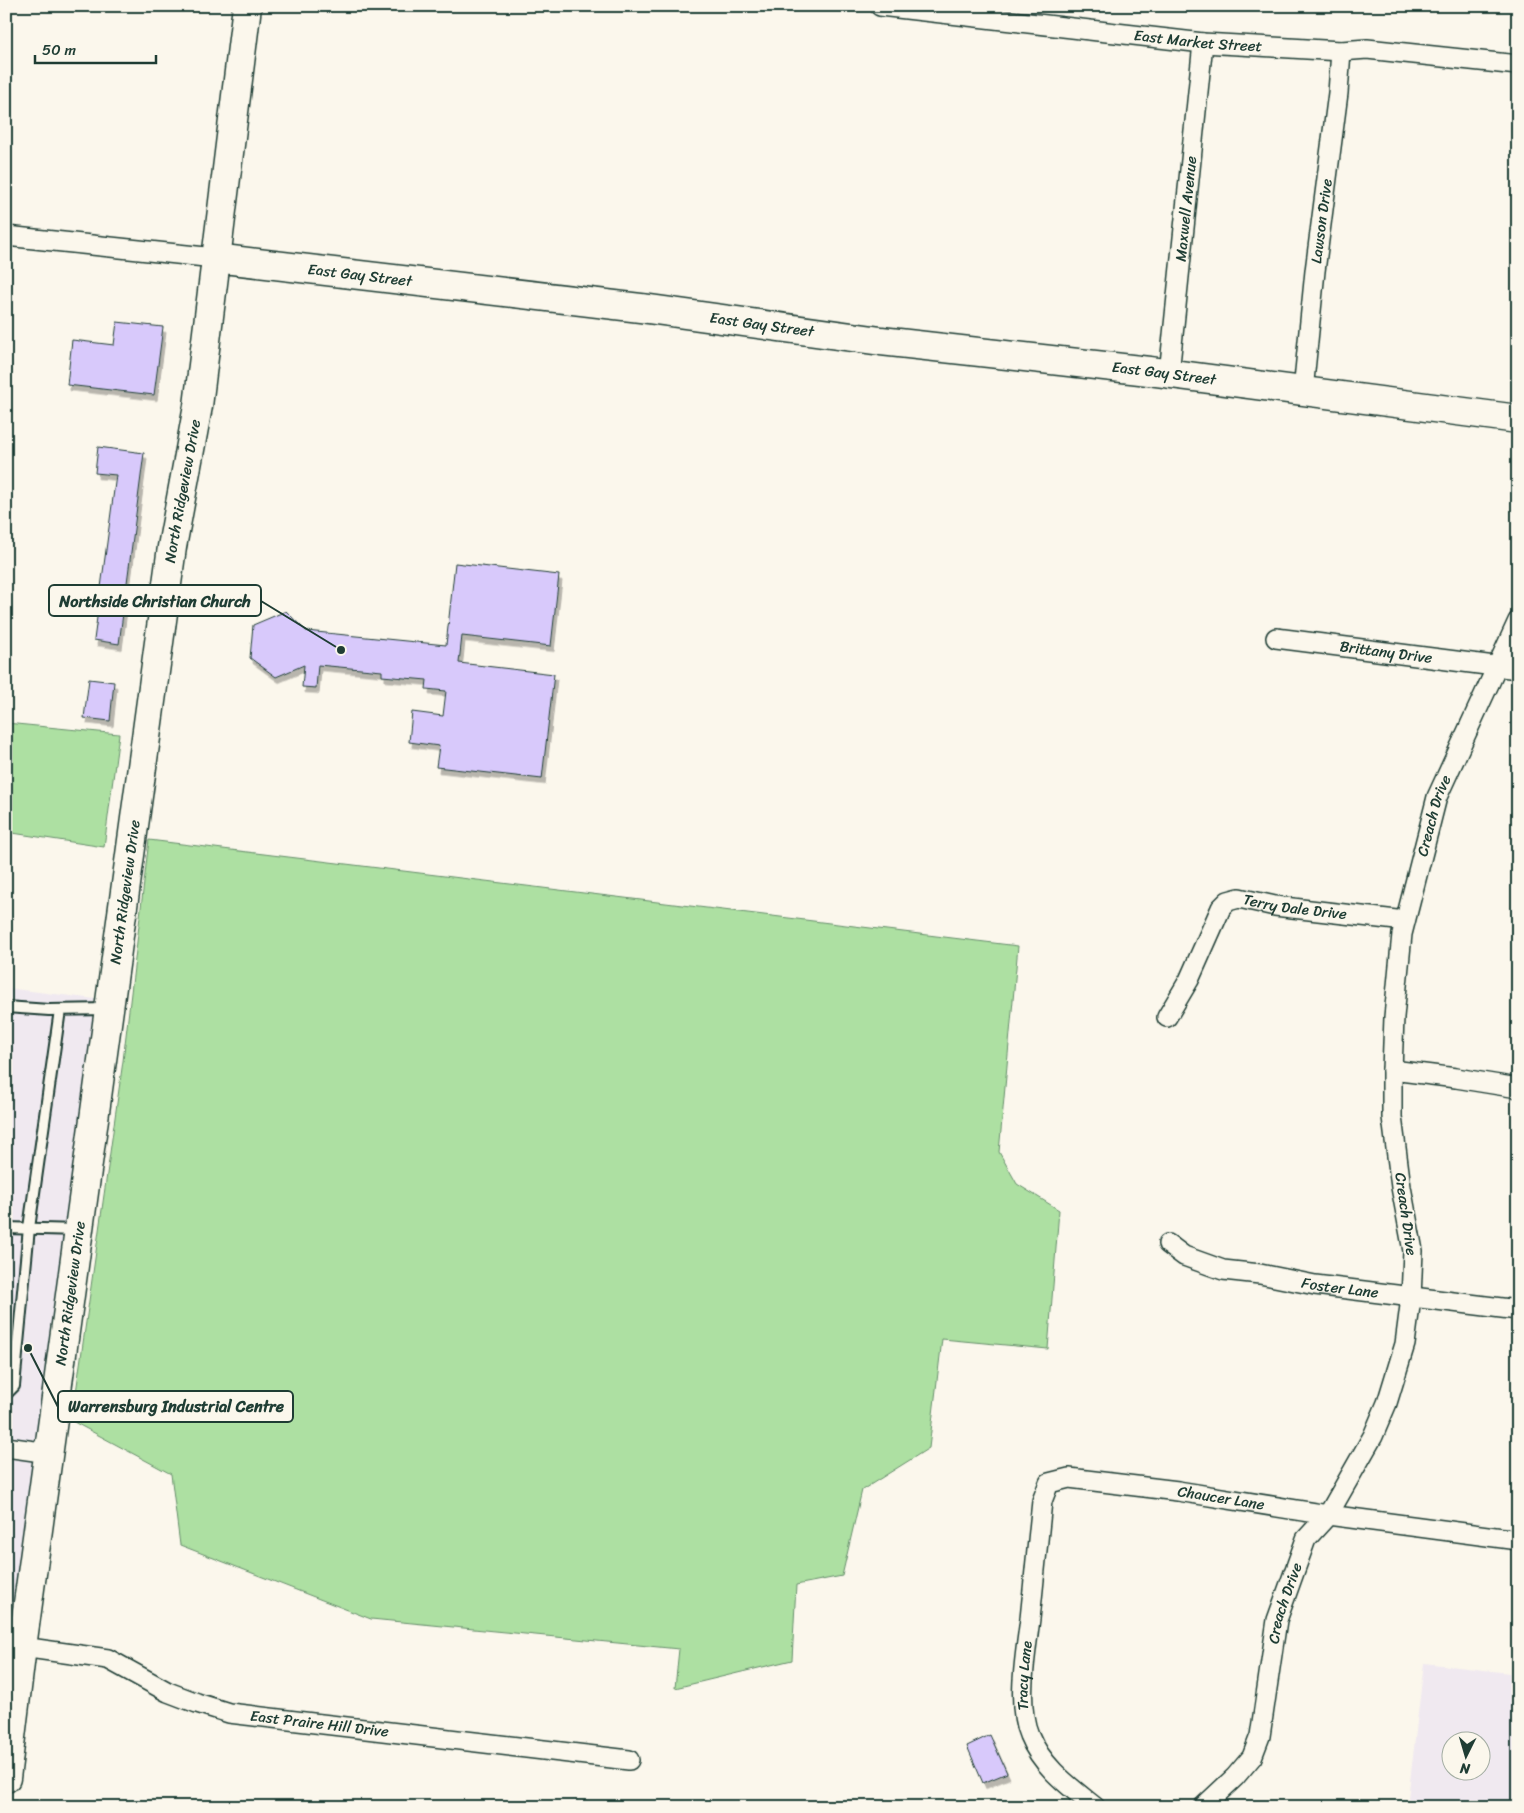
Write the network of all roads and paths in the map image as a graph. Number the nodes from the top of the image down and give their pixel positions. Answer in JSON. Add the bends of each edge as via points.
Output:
{"nodes":[{"id":1,"x":247,"y":6,"type":"edge"},
{"id":2,"x":880,"y":6,"type":"edge"},
{"id":3,"x":1203,"y":43,"type":"junction"},
{"id":4,"x":1342,"y":51,"type":"junction"},
{"id":5,"x":1518,"y":66,"type":"edge"},
{"id":6,"x":6,"y":236,"type":"edge"},
{"id":7,"x":215,"y":258,"type":"junction"},
{"id":8,"x":1169,"y":374,"type":"junction"},
{"id":9,"x":1303,"y":391,"type":"junction"},
{"id":10,"x":1518,"y":419,"type":"edge"},
{"id":11,"x":1518,"y":621,"type":"edge"},
{"id":12,"x":1276,"y":638,"type":"dead end"},
{"id":13,"x":1497,"y":666,"type":"junction"},
{"id":14,"x":1518,"y":669,"type":"edge"},
{"id":15,"x":1405,"y":921,"type":"junction"},
{"id":16,"x":6,"y":1007,"type":"edge"},
{"id":17,"x":109,"y":1009,"type":"junction"},
{"id":18,"x":60,"y":1010,"type":"junction"},
{"id":19,"x":1166,"y":1017,"type":"dead end"},
{"id":20,"x":1392,"y":1070,"type":"junction"},
{"id":21,"x":1518,"y":1088,"type":"edge"},
{"id":22,"x":6,"y":1228,"type":"edge"},
{"id":23,"x":29,"y":1228,"type":"junction"},
{"id":24,"x":79,"y":1230,"type":"junction"},
{"id":25,"x":1168,"y":1244,"type":"dead end"},
{"id":26,"x":1411,"y":1298,"type":"junction"},
{"id":27,"x":1518,"y":1310,"type":"edge"},
{"id":28,"x":6,"y":1394,"type":"edge"},
{"id":29,"x":6,"y":1448,"type":"edge"},
{"id":30,"x":49,"y":1453,"type":"junction"},
{"id":31,"x":1328,"y":1515,"type":"junction"},
{"id":32,"x":1518,"y":1540,"type":"edge"},
{"id":33,"x":1031,"y":1607,"type":"joint"},
{"id":34,"x":22,"y":1647,"type":"junction"},
{"id":35,"x":8,"y":1743,"type":"edge"},
{"id":36,"x":629,"y":1760,"type":"dead end"},
{"id":37,"x":6,"y":1778,"type":"edge"},
{"id":38,"x":1095,"y":1807,"type":"edge"},
{"id":39,"x":1203,"y":1807,"type":"edge"}],
"edges":[{"from":1,"to":7,"type":"main road","name":"North Ridgeview Drive"},
{"from":2,"to":3,"type":"street","name":"East Market Street"},
{"from":3,"to":4,"type":"street","name":"East Market Street"},
{"from":3,"to":8,"type":"street","name":"Maxwell Avenue"},
{"from":4,"to":5,"type":"street","name":"East Market Street","via":[[1367,49]]},
{"from":4,"to":9,"type":"street","name":"Lawson Drive"},
{"from":6,"to":7,"type":"street","name":"East Gay Street"},
{"from":7,"to":8,"type":"main road","name":"East Gay Street"},
{"from":7,"to":17,"type":"main road","name":"North Ridgeview Drive","via":[[198,406],[172,547]]},
{"from":8,"to":9,"type":"main road","name":"East Gay Street"},
{"from":9,"to":10,"type":"main road","name":"East Gay Street"},
{"from":11,"to":13,"type":"street","name":"Creach Drive"},
{"from":12,"to":13,"type":"street","name":"Brittany Drive"},
{"from":13,"to":14,"type":"street","name":"Brittany Drive"},
{"from":13,"to":15,"type":"street","name":"Creach Drive","via":[[1437,797]]},
{"from":15,"to":19,"type":"street","name":"Terry Dale Drive","via":[[1275,906],[1239,898],[1228,901],[1221,908],[1189,980]]},
{"from":15,"to":20,"type":"street","name":"Creach Drive","via":[[1394,1017]]},
{"from":16,"to":18,"type":"lane"},
{"from":17,"to":18,"type":"lane"},
{"from":17,"to":24,"type":"main road","name":"North Ridgeview Drive"},
{"from":18,"to":23,"type":"lane"},
{"from":20,"to":21,"type":"street"},
{"from":20,"to":26,"type":"street","name":"Creach Drive","via":[[1401,1187],[1413,1251]]},
{"from":22,"to":23,"type":"lane"},
{"from":23,"to":24,"type":"lane"},
{"from":23,"to":28,"type":"lane","via":[[14,1386]]},
{"from":24,"to":30,"type":"main road","name":"North Ridgeview Drive"},
{"from":25,"to":26,"type":"street","name":"Foster Lane","via":[[1184,1256],[1223,1270]]},
{"from":26,"to":27,"type":"street","name":"Foster Lane"},
{"from":26,"to":31,"type":"street","name":"Creach Drive","via":[[1405,1344],[1387,1403],[1373,1436]]},
{"from":29,"to":30,"type":"street"},
{"from":30,"to":34,"type":"main road","name":"North Ridgeview Drive"},
{"from":31,"to":32,"type":"street","name":"Chaucer Lane"},
{"from":31,"to":33,"type":"street","name":"Chaucer Lane","via":[[1078,1479],[1069,1478],[1049,1484],[1042,1502]]},
{"from":31,"to":39,"type":"street","name":"Creach Drive","via":[[1306,1539],[1277,1620],[1260,1736],[1252,1756]]},
{"from":33,"to":38,"type":"street","name":"Tracy Lane","via":[[1022,1706],[1028,1734],[1045,1764]]},
{"from":34,"to":35,"type":"main road","name":"North Ridgeview Drive"},
{"from":34,"to":36,"type":"street","name":"East Praire Hill Drive","via":[[108,1659],[168,1692],[229,1713]]},
{"from":35,"to":37,"type":"main road","name":"North Ridgeview Drive"}]}
